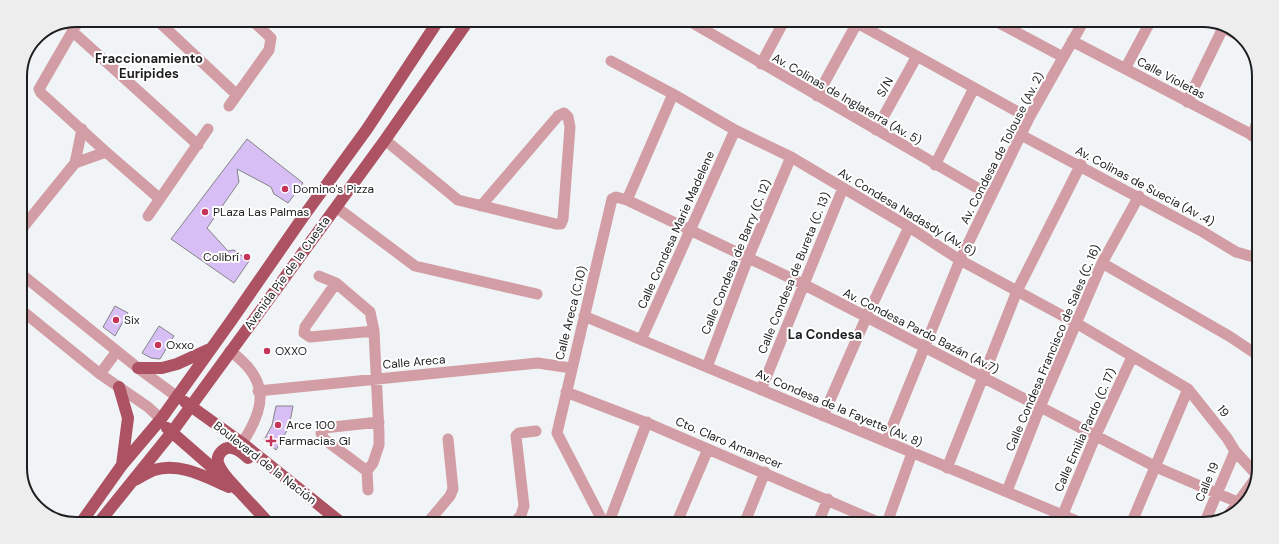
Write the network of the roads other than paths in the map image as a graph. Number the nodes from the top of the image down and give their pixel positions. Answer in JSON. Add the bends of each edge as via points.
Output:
{"nodes":[{"id":1,"x":74,"y":27,"type":"edge"},
{"id":2,"x":164,"y":27,"type":"edge"},
{"id":3,"x":259,"y":27,"type":"edge"},
{"id":4,"x":434,"y":27,"type":"edge"},
{"id":5,"x":464,"y":27,"type":"edge"},
{"id":6,"x":703,"y":27,"type":"edge"},
{"id":7,"x":781,"y":27,"type":"edge"},
{"id":8,"x":855,"y":27,"type":"edge"},
{"id":9,"x":864,"y":27,"type":"edge"},
{"id":10,"x":1008,"y":27,"type":"edge"},
{"id":11,"x":1080,"y":27,"type":"edge"},
{"id":12,"x":1147,"y":27,"type":"edge"},
{"id":13,"x":1218,"y":30,"type":"edge"},
{"id":14,"x":72,"y":32,"type":"junction"},
{"id":15,"x":1072,"y":41,"type":"junction"},
{"id":16,"x":917,"y":56,"type":"junction"},
{"id":17,"x":1063,"y":58,"type":"junction"},
{"id":18,"x":611,"y":61,"type":"dead end"},
{"id":19,"x":761,"y":64,"type":"junction"},
{"id":20,"x":1124,"y":69,"type":"junction"},
{"id":21,"x":974,"y":88,"type":"junction"},
{"id":22,"x":236,"y":94,"type":"junction"},
{"id":23,"x":673,"y":94,"type":"junction"},
{"id":24,"x":817,"y":96,"type":"junction"},
{"id":25,"x":1187,"y":102,"type":"junction"},
{"id":26,"x":229,"y":106,"type":"dead end"},
{"id":27,"x":1029,"y":118,"type":"junction"},
{"id":28,"x":82,"y":129,"type":"junction"},
{"id":29,"x":208,"y":130,"type":"dead end"},
{"id":30,"x":735,"y":130,"type":"junction"},
{"id":31,"x":876,"y":130,"type":"junction"},
{"id":32,"x":1021,"y":135,"type":"junction"},
{"id":33,"x":1252,"y":135,"type":"edge"},
{"id":34,"x":385,"y":140,"type":"junction"},
{"id":35,"x":198,"y":145,"type":"junction"},
{"id":36,"x":106,"y":152,"type":"junction"},
{"id":37,"x":791,"y":157,"type":"junction"},
{"id":38,"x":75,"y":163,"type":"junction"},
{"id":39,"x":935,"y":165,"type":"junction"},
{"id":40,"x":1080,"y":165,"type":"junction"},
{"id":41,"x":843,"y":188,"type":"junction"},
{"id":42,"x":991,"y":196,"type":"junction"},
{"id":43,"x":1138,"y":197,"type":"junction"},
{"id":44,"x":160,"y":198,"type":"junction"},
{"id":45,"x":612,"y":199,"type":"joint"},
{"id":46,"x":627,"y":200,"type":"junction"},
{"id":47,"x":481,"y":206,"type":"junction"},
{"id":48,"x":336,"y":207,"type":"junction"},
{"id":49,"x":148,"y":216,"type":"dead end"},
{"id":50,"x":27,"y":222,"type":"edge"},
{"id":51,"x":909,"y":227,"type":"junction"},
{"id":52,"x":689,"y":229,"type":"junction"},
{"id":53,"x":1252,"y":257,"type":"edge"},
{"id":54,"x":748,"y":258,"type":"junction"},
{"id":55,"x":960,"y":260,"type":"junction"},
{"id":56,"x":1102,"y":263,"type":"junction"},
{"id":57,"x":318,"y":276,"type":"dead end"},
{"id":58,"x":27,"y":278,"type":"edge"},
{"id":59,"x":336,"y":283,"type":"junction"},
{"id":60,"x":804,"y":284,"type":"junction"},
{"id":61,"x":1017,"y":291,"type":"junction"},
{"id":62,"x":537,"y":294,"type":"dead end"},
{"id":63,"x":27,"y":315,"type":"edge"},
{"id":64,"x":584,"y":316,"type":"junction"},
{"id":65,"x":866,"y":318,"type":"junction"},
{"id":66,"x":1076,"y":323,"type":"junction"},
{"id":67,"x":374,"y":331,"type":"junction"},
{"id":68,"x":641,"y":340,"type":"junction"},
{"id":69,"x":211,"y":348,"type":"junction"},
{"id":70,"x":924,"y":348,"type":"junction"},
{"id":71,"x":117,"y":351,"type":"junction"},
{"id":72,"x":230,"y":351,"type":"junction"},
{"id":73,"x":1252,"y":351,"type":"edge"},
{"id":74,"x":1132,"y":357,"type":"junction"},
{"id":75,"x":707,"y":367,"type":"junction"},
{"id":76,"x":138,"y":368,"type":"junction"},
{"id":77,"x":571,"y":368,"type":"junction"},
{"id":78,"x":100,"y":374,"type":"junction"},
{"id":79,"x":982,"y":377,"type":"junction"},
{"id":80,"x":376,"y":378,"type":"junction"},
{"id":81,"x":119,"y":387,"type":"junction"},
{"id":82,"x":1188,"y":389,"type":"junction"},
{"id":83,"x":761,"y":390,"type":"junction"},
{"id":84,"x":258,"y":391,"type":"junction"},
{"id":85,"x":566,"y":392,"type":"junction"},
{"id":86,"x":176,"y":396,"type":"junction"},
{"id":87,"x":190,"y":406,"type":"junction"},
{"id":88,"x":1040,"y":407,"type":"junction"},
{"id":89,"x":823,"y":416,"type":"junction"},
{"id":90,"x":161,"y":419,"type":"junction"},
{"id":91,"x":379,"y":422,"type":"junction"},
{"id":92,"x":647,"y":422,"type":"junction"},
{"id":93,"x":536,"y":431,"type":"dead end"},
{"id":94,"x":172,"y":432,"type":"junction"},
{"id":95,"x":1096,"y":435,"type":"junction"},
{"id":96,"x":448,"y":438,"type":"dead end"},
{"id":97,"x":886,"y":442,"type":"junction"},
{"id":98,"x":242,"y":443,"type":"junction"},
{"id":99,"x":708,"y":449,"type":"junction"},
{"id":100,"x":1235,"y":451,"type":"junction"},
{"id":101,"x":912,"y":453,"type":"junction"},
{"id":102,"x":122,"y":465,"type":"junction"},
{"id":103,"x":1156,"y":467,"type":"junction"},
{"id":104,"x":948,"y":468,"type":"junction"},
{"id":105,"x":1252,"y":470,"type":"edge"},
{"id":106,"x":367,"y":471,"type":"junction"},
{"id":107,"x":765,"y":472,"type":"junction"},
{"id":108,"x":130,"y":483,"type":"junction"},
{"id":109,"x":368,"y":490,"type":"dead end"},
{"id":110,"x":239,"y":491,"type":"junction"},
{"id":111,"x":1007,"y":491,"type":"junction"},
{"id":112,"x":1217,"y":492,"type":"junction"},
{"id":113,"x":828,"y":500,"type":"junction"},
{"id":114,"x":1238,"y":502,"type":"edge"},
{"id":115,"x":317,"y":503,"type":"junction"},
{"id":116,"x":1063,"y":514,"type":"junction"},
{"id":117,"x":85,"y":517,"type":"edge"},
{"id":118,"x":103,"y":517,"type":"edge"},
{"id":119,"x":263,"y":517,"type":"edge"},
{"id":120,"x":334,"y":517,"type":"edge"},
{"id":121,"x":432,"y":517,"type":"edge"},
{"id":122,"x":520,"y":517,"type":"edge"},
{"id":123,"x":600,"y":517,"type":"edge"},
{"id":124,"x":611,"y":517,"type":"edge"},
{"id":125,"x":679,"y":517,"type":"edge"},
{"id":126,"x":748,"y":517,"type":"edge"},
{"id":127,"x":821,"y":517,"type":"edge"},
{"id":128,"x":866,"y":517,"type":"edge"},
{"id":129,"x":889,"y":517,"type":"edge"},
{"id":130,"x":1069,"y":517,"type":"edge"},
{"id":131,"x":1134,"y":517,"type":"edge"},
{"id":132,"x":1207,"y":517,"type":"edge"}],
"edges":[{"from":1,"to":14,"type":"street"},
{"from":2,"to":22,"type":"street"},
{"from":3,"to":22,"type":"street","via":[[271,38],[269,50]]},
{"from":4,"to":69,"type":"main road","name":"Avenida Pie de la Cuesta","via":[[367,129]]},
{"from":5,"to":34,"type":"main road","name":"Avenida Pie de la Cuesta"},
{"from":6,"to":19,"type":"street","name":"Av. Colinas de Inglaterra (Av. 5)"},
{"from":7,"to":19,"type":"street"},
{"from":8,"to":24,"type":"street"},
{"from":9,"to":16,"type":"street"},
{"from":10,"to":17,"type":"street"},
{"from":11,"to":15,"type":"street","name":"Av. Condesa de Tolouse (Av. 2)"},
{"from":12,"to":20,"type":"street"},
{"from":13,"to":25,"type":"street"},
{"from":14,"to":28,"type":"street","via":[[39,89]]},
{"from":14,"to":35,"type":"street"},
{"from":15,"to":17,"type":"street","name":"Av. Condesa de Tolouse (Av. 2)"},
{"from":15,"to":20,"type":"street","name":"Calle Violetas"},
{"from":16,"to":21,"type":"street"},
{"from":16,"to":31,"type":"street","name":"S/N"},
{"from":17,"to":27,"type":"street","name":"Av. Condesa de Tolouse (Av. 2)"},
{"from":18,"to":23,"type":"street","name":"Av. Condesa Nadasdy (Av. 6)"},
{"from":19,"to":24,"type":"street","name":"Av. Colinas de Inglaterra (Av. 5)"},
{"from":20,"to":25,"type":"street","name":"Calle Violetas"},
{"from":21,"to":27,"type":"street"},
{"from":21,"to":39,"type":"street"},
{"from":22,"to":26,"type":"street"},
{"from":23,"to":30,"type":"street","name":"Av. Condesa Nadasdy (Av. 6)"},
{"from":23,"to":46,"type":"street"},
{"from":24,"to":31,"type":"street","name":"Av. Colinas de Inglaterra (Av. 5)"},
{"from":25,"to":33,"type":"street","name":"Calle Violetas"},
{"from":27,"to":32,"type":"street","name":"Av. Condesa de Tolouse (Av. 2)"},
{"from":28,"to":36,"type":"street"},
{"from":28,"to":38,"type":"street"},
{"from":29,"to":35,"type":"street"},
{"from":30,"to":37,"type":"street","name":"Av. Condesa Nadasdy (Av. 6)"},
{"from":30,"to":52,"type":"street","name":"Calle Condesa Marie Madelene"},
{"from":31,"to":39,"type":"street","name":"Av. Colinas de Inglaterra (Av. 5)"},
{"from":32,"to":40,"type":"street","name":"Av. Colinas de Suecia (Av .4)"},
{"from":32,"to":42,"type":"street","name":"Av. Condesa de Tolouse (Av. 2)"},
{"from":34,"to":47,"type":"street","via":[[458,200]]},
{"from":34,"to":48,"type":"main road","name":"Avenida Pie de la Cuesta"},
{"from":35,"to":44,"type":"street"},
{"from":36,"to":38,"type":"street"},
{"from":36,"to":44,"type":"street"},
{"from":37,"to":41,"type":"street","name":"Av. Condesa Nadasdy (Av. 6)"},
{"from":37,"to":54,"type":"street","name":"Calle Condesa de Barry (C. 12)"},
{"from":38,"to":50,"type":"street"},
{"from":39,"to":42,"type":"street","name":"Av. Colinas de Inglaterra (Av. 5)"},
{"from":40,"to":43,"type":"street","name":"Av. Colinas de Suecia (Av .4)"},
{"from":40,"to":61,"type":"street"},
{"from":41,"to":51,"type":"street","name":"Av. Condesa Nadasdy (Av. 6)"},
{"from":41,"to":60,"type":"street","name":"Calle Condesa de Bureta (C. 13)"},
{"from":42,"to":55,"type":"street","name":"Av. Condesa de Tolouse (Av. 2)"},
{"from":43,"to":53,"type":"street","name":"Av. Colinas de Suecia (Av .4)","via":[[1236,252]]},
{"from":43,"to":56,"type":"street","name":"Calle Condesa Francisco de Sales (C. 16)"},
{"from":44,"to":49,"type":"street"},
{"from":45,"to":46,"type":"street","name":"Av. Condesa Pardo Bazán (Av.7)","via":[[616,197]]},
{"from":45,"to":64,"type":"street","name":"Calle Areca (C.10)"},
{"from":46,"to":52,"type":"street","name":"Av. Condesa Pardo Bazán (Av.7)"},
{"from":47,"to":47,"type":"street","via":[[561,224],[570,127],[567,115],[564,113],[558,116]]},
{"from":48,"to":62,"type":"street","via":[[415,266]]},
{"from":48,"to":72,"type":"main road","name":"Avenida Pie de la Cuesta"},
{"from":51,"to":55,"type":"street","name":"Av. Condesa Nadasdy (Av. 6)"},
{"from":51,"to":65,"type":"street"},
{"from":52,"to":54,"type":"street","name":"Av. Condesa Pardo Bazán (Av.7)"},
{"from":52,"to":68,"type":"street","name":"Calle Condesa Marie Madelene"},
{"from":54,"to":60,"type":"street","name":"Av. Condesa Pardo Bazán (Av.7)"},
{"from":54,"to":75,"type":"street","name":"Calle Condesa de Barry (C. 12)"},
{"from":55,"to":61,"type":"street","name":"Av. Condesa Nadasdy (Av. 6)"},
{"from":55,"to":70,"type":"street","name":"Av. Condesa de Tolouse (Av. 2)"},
{"from":56,"to":66,"type":"street","name":"Calle Condesa Francisco de Sales (C. 16)"},
{"from":56,"to":73,"type":"street"},
{"from":57,"to":59,"type":"street"},
{"from":58,"to":71,"type":"street"},
{"from":59,"to":67,"type":"street","via":[[370,312]]},
{"from":59,"to":67,"type":"street","via":[[305,327],[304,333],[310,337]]},
{"from":60,"to":65,"type":"street","name":"Av. Condesa Pardo Bazán (Av.7)"},
{"from":60,"to":83,"type":"street","name":"Calle Condesa de Bureta (C. 13)"},
{"from":61,"to":66,"type":"street","name":"Av. Condesa Nadasdy (Av. 6)"},
{"from":61,"to":79,"type":"street"},
{"from":63,"to":78,"type":"street"},
{"from":64,"to":68,"type":"street","name":"Av. Condesa de la Fayette (Av. 8)"},
{"from":64,"to":77,"type":"street","name":"Calle Areca (C.10)"},
{"from":65,"to":70,"type":"street","name":"Av. Condesa Pardo Bazán (Av.7)"},
{"from":65,"to":89,"type":"street"},
{"from":66,"to":74,"type":"street","name":"Av. Condesa Nadasdy (Av. 6)"},
{"from":66,"to":88,"type":"street","name":"Calle Condesa Francisco de Sales (C. 16)"},
{"from":67,"to":80,"type":"street"},
{"from":68,"to":75,"type":"street","name":"Av. Condesa de la Fayette (Av. 8)"},
{"from":69,"to":76,"type":"main road","via":[[170,366]]},
{"from":69,"to":86,"type":"main road","name":"Avenida Pie de la Cuesta"},
{"from":70,"to":79,"type":"street","name":"Av. Condesa Pardo Bazán (Av.7)"},
{"from":70,"to":97,"type":"street","name":"Av. Condesa de Tolouse (Av. 2)"},
{"from":71,"to":76,"type":"street"},
{"from":71,"to":78,"type":"street"},
{"from":72,"to":84,"type":"street","via":[[250,368],[257,379]]},
{"from":72,"to":87,"type":"main road","name":"Avenida Pie de la Cuesta"},
{"from":74,"to":82,"type":"street","name":"Av. Condesa Nadasdy (Av. 6)"},
{"from":74,"to":95,"type":"street","name":"Calle Emilia Pardo (C. 17)"},
{"from":75,"to":83,"type":"street","name":"Av. Condesa de la Fayette (Av. 8)"},
{"from":76,"to":86,"type":"street"},
{"from":77,"to":80,"type":"street","name":"Calle Areca","via":[[538,363]]},
{"from":77,"to":85,"type":"street","name":"Calle Areca (C.10)"},
{"from":78,"to":81,"type":"street"},
{"from":79,"to":88,"type":"street","name":"Av. Condesa Pardo Bazán (Av.7)"},
{"from":79,"to":104,"type":"street"},
{"from":80,"to":84,"type":"street","name":"Calle Areca"},
{"from":80,"to":91,"type":"street"},
{"from":81,"to":90,"type":"street"},
{"from":81,"to":102,"type":"main road","via":[[128,418]]},
{"from":82,"to":100,"type":"street","name":"19"},
{"from":82,"to":103,"type":"street"},
{"from":83,"to":89,"type":"street","name":"Av. Condesa de la Fayette (Av. 8)"},
{"from":84,"to":98,"type":"street","via":[[261,406],[254,425]]},
{"from":85,"to":92,"type":"street","name":"Cto. Claro Amanecer"},
{"from":85,"to":123,"type":"street","name":"Calle Areca (C.10)","via":[[557,433]]},
{"from":86,"to":87,"type":"main road","name":"Boulevard de la Nación"},
{"from":86,"to":90,"type":"main road","name":"Avenida Pie de la Cuesta"},
{"from":87,"to":94,"type":"main road","name":"Avenida Pie de la Cuesta"},
{"from":87,"to":98,"type":"main road","name":"Boulevard de la Nación"},
{"from":88,"to":95,"type":"street","name":"Av. Condesa Pardo Bazán (Av.7)"},
{"from":88,"to":111,"type":"street","name":"Calle Condesa Francisco de Sales (C. 16)"},
{"from":89,"to":97,"type":"street","name":"Av. Condesa de la Fayette (Av. 8)"},
{"from":90,"to":94,"type":"main road"},
{"from":90,"to":102,"type":"main road","name":"Avenida Pie de la Cuesta"},
{"from":91,"to":106,"type":"street","via":[[379,445],[373,463]]},
{"from":91,"to":106,"type":"street","via":[[324,428],[322,433],[324,439]]},
{"from":92,"to":99,"type":"street","name":"Cto. Claro Amanecer"},
{"from":92,"to":124,"type":"street"},
{"from":93,"to":122,"type":"street","via":[[519,433],[516,436],[524,506]]},
{"from":94,"to":108,"type":"main road","name":"Avenida Pie de la Cuesta"},
{"from":94,"to":110,"type":"main road"},
{"from":95,"to":103,"type":"street","name":"Av. Condesa Pardo Bazán (Av.7)"},
{"from":95,"to":116,"type":"street","name":"Calle Emilia Pardo (C. 17)"},
{"from":96,"to":121,"type":"street","via":[[453,489]]},
{"from":97,"to":101,"type":"street","name":"Av. Condesa de la Fayette (Av. 8)"},
{"from":98,"to":115,"type":"main road","name":"Boulevard de la Nación"},
{"from":99,"to":107,"type":"street","name":"Cto. Claro Amanecer"},
{"from":99,"to":125,"type":"street"},
{"from":100,"to":105,"type":"street","name":"19"},
{"from":100,"to":112,"type":"street","name":"Calle 19"},
{"from":101,"to":104,"type":"street","name":"Av. Condesa de la Fayette (Av. 8)"},
{"from":101,"to":129,"type":"street"},
{"from":102,"to":117,"type":"main road","name":"Avenida Pie de la Cuesta"},
{"from":103,"to":112,"type":"street","name":"Av. Condesa Pardo Bazán (Av.7)"},
{"from":103,"to":131,"type":"street"},
{"from":104,"to":111,"type":"street","name":"Av. Condesa de la Fayette (Av. 8)"},
{"from":106,"to":109,"type":"street"},
{"from":107,"to":113,"type":"street","name":"Cto. Claro Amanecer"},
{"from":107,"to":126,"type":"street"},
{"from":108,"to":110,"type":"main road","via":[[154,470],[183,468]]},
{"from":108,"to":118,"type":"main road","name":"Avenida Pie de la Cuesta"},
{"from":110,"to":115,"type":"main road","via":[[219,464],[219,453],[225,448],[236,449]]},
{"from":110,"to":119,"type":"main road"},
{"from":111,"to":116,"type":"street","name":"Av. Condesa de la Fayette (Av. 8)"},
{"from":112,"to":114,"type":"street","name":"Av. Condesa Pardo Bazán (Av.7)"},
{"from":112,"to":132,"type":"street","name":"Calle 19"},
{"from":113,"to":127,"type":"street"},
{"from":113,"to":128,"type":"street","name":"Cto. Claro Amanecer"},
{"from":115,"to":120,"type":"main road","name":"Boulevard de la Nación"},
{"from":116,"to":130,"type":"street","name":"Av. Condesa de la Fayette (Av. 8)"}]}
